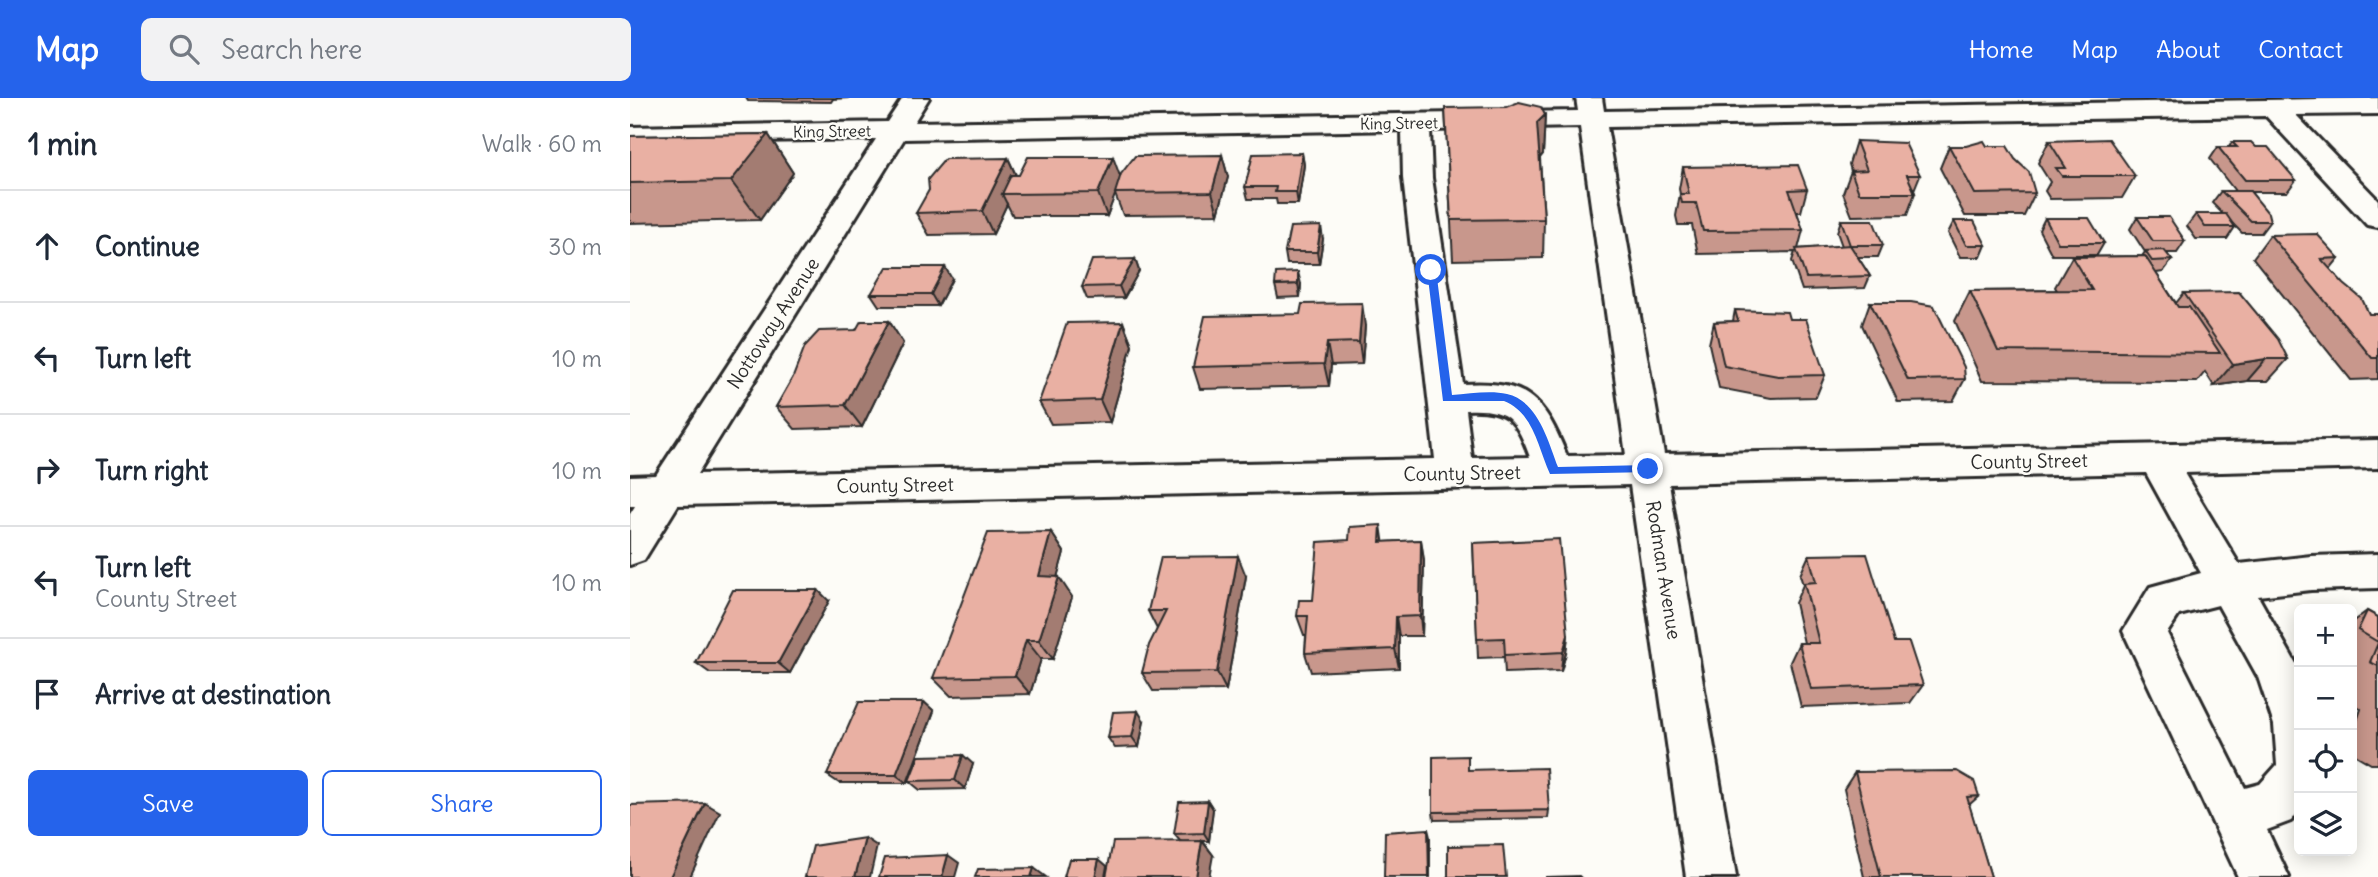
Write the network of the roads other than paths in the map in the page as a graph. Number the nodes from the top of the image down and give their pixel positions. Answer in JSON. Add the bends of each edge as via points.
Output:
{"nodes":[{"id":1,"x":916,"y":98,"type":"edge"},
{"id":2,"x":1116,"y":98,"type":"edge"},
{"id":3,"x":2269,"y":103,"type":"edge"},
{"id":4,"x":2378,"y":106,"type":"edge"},
{"id":5,"x":1591,"y":109,"type":"edge"},
{"id":6,"x":1416,"y":122,"type":"junction"},
{"id":7,"x":1104,"y":127,"type":"junction"},
{"id":8,"x":897,"y":130,"type":"junction"},
{"id":9,"x":630,"y":135,"type":"edge"},
{"id":10,"x":2378,"y":218,"type":"edge"},
{"id":11,"x":1447,"y":398,"type":"junction"},
{"id":12,"x":2378,"y":454,"type":"edge"},
{"id":13,"x":2156,"y":458,"type":"junction"},
{"id":14,"x":1648,"y":469,"type":"junction"},
{"id":15,"x":1554,"y":471,"type":"junction"},
{"id":16,"x":1455,"y":473,"type":"junction"},
{"id":17,"x":648,"y":490,"type":"edge"},
{"id":18,"x":630,"y":548,"type":"edge"},
{"id":19,"x":2378,"y":571,"type":"edge"},
{"id":20,"x":2230,"y":584,"type":"junction"},
{"id":21,"x":2297,"y":730,"type":"edge"},
{"id":22,"x":2294,"y":781,"type":"edge"},
{"id":23,"x":2234,"y":815,"type":"junction"},
{"id":24,"x":1711,"y":877,"type":"edge"},
{"id":25,"x":2264,"y":877,"type":"edge"}],
"edges":[{"from":1,"to":8,"type":"street","name":"Nottoway Avenue"},
{"from":2,"to":7,"type":"street"},
{"from":3,"to":4,"type":"street","name":"King Street"},
{"from":3,"to":5,"type":"street","name":"King Street"},
{"from":3,"to":10,"type":"street"},
{"from":5,"to":6,"type":"street","name":"King Street"},
{"from":5,"to":14,"type":"street","name":"Rodman Avenue"},
{"from":6,"to":7,"type":"street","name":"King Street"},
{"from":6,"to":11,"type":"street","via":[[1419,200]]},
{"from":7,"to":8,"type":"street","name":"King Street"},
{"from":8,"to":9,"type":"street","name":"King Street"},
{"from":8,"to":17,"type":"street","name":"Nottoway Avenue"},
{"from":11,"to":15,"type":"street","via":[[1505,397],[1517,402],[1538,429]]},
{"from":11,"to":16,"type":"street"},
{"from":12,"to":13,"type":"street","name":"County Street"},
{"from":13,"to":14,"type":"street","name":"County Street"},
{"from":13,"to":20,"type":"street"},
{"from":14,"to":15,"type":"street","name":"County Street"},
{"from":14,"to":24,"type":"street","name":"Rodman Avenue"},
{"from":15,"to":16,"type":"street","name":"County Street"},
{"from":16,"to":17,"type":"street","name":"County Street"},
{"from":17,"to":18,"type":"street","name":"Nottoway Avenue"},
{"from":19,"to":20,"type":"street","via":[[2311,573]]},
{"from":20,"to":21,"type":"street","via":[[2278,671]]},
{"from":20,"to":23,"type":"street","via":[[2165,600],[2144,631]]},
{"from":22,"to":23,"type":"street","via":[[2274,804]]},
{"from":23,"to":25,"type":"street"}]}
